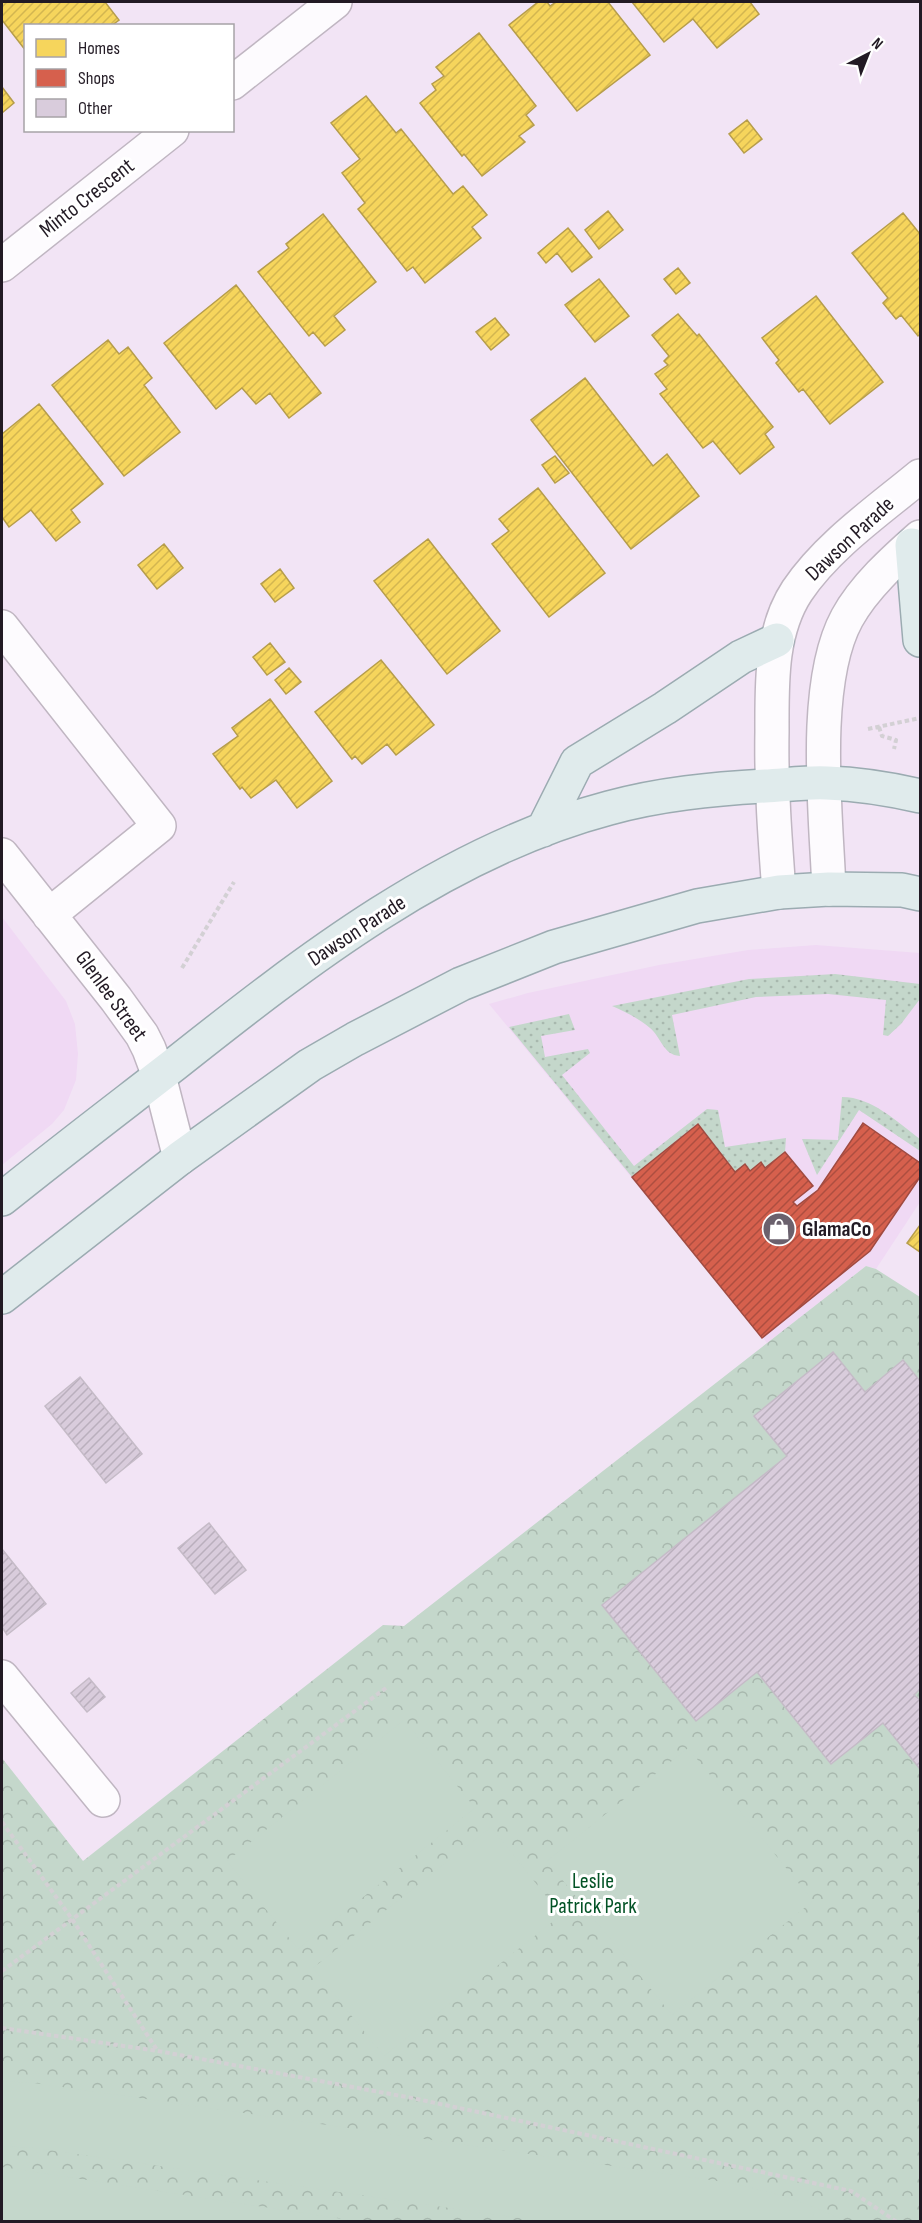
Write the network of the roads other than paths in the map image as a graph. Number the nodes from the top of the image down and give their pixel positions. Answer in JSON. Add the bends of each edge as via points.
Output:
{"nodes":[{"id":1,"x":335,"y":2,"type":"edge"},
{"id":2,"x":234,"y":80,"type":"edge"},
{"id":3,"x":169,"y":132,"type":"edge"},
{"id":4,"x":2,"y":265,"type":"edge"},
{"id":5,"x":921,"y":476,"type":"edge"},
{"id":6,"x":916,"y":541,"type":"edge"},
{"id":7,"x":2,"y":627,"type":"edge"},
{"id":8,"x":777,"y":640,"type":"junction"},
{"id":9,"x":921,"y":640,"type":"edge"},
{"id":10,"x":825,"y":783,"type":"junction"},
{"id":11,"x":771,"y":786,"type":"junction"},
{"id":12,"x":921,"y":796,"type":"edge"},
{"id":13,"x":543,"y":830,"type":"junction"},
{"id":14,"x":2,"y":855,"type":"edge"},
{"id":15,"x":829,"y":889,"type":"junction"},
{"id":16,"x":779,"y":892,"type":"junction"},
{"id":17,"x":921,"y":894,"type":"edge"},
{"id":18,"x":49,"y":915,"type":"junction"},
{"id":19,"x":159,"y":1076,"type":"junction"},
{"id":20,"x":180,"y":1158,"type":"junction"},
{"id":21,"x":2,"y":1199,"type":"edge"},
{"id":22,"x":2,"y":1297,"type":"edge"},
{"id":23,"x":2,"y":1677,"type":"edge"},
{"id":24,"x":103,"y":1800,"type":"dead end"}],
"edges":[{"from":1,"to":2,"type":"street"},
{"from":3,"to":4,"type":"street","name":"Minto Crescent"},
{"from":5,"to":8,"type":"street","name":"Dawson Parade","via":[[818,565],[796,592]]},
{"from":6,"to":9,"type":"main road"},
{"from":6,"to":10,"type":"street","name":"Dawson Parade","via":[[859,600],[836,642],[825,708]]},
{"from":7,"to":18,"type":"street","via":[[159,826]]},
{"from":8,"to":11,"type":"street","name":"Dawson Parade"},
{"from":8,"to":13,"type":"main road","via":[[741,657],[577,762]]},
{"from":10,"to":11,"type":"main road","name":"Dawson Parade"},
{"from":10,"to":12,"type":"main road"},
{"from":10,"to":15,"type":"street","name":"Dawson Parade"},
{"from":11,"to":13,"type":"main road","name":"Dawson Parade","via":[[651,798]]},
{"from":11,"to":16,"type":"street","name":"Dawson Parade"},
{"from":13,"to":19,"type":"main road","name":"Dawson Parade","via":[[457,870],[362,924]]},
{"from":14,"to":18,"type":"street","name":"Glenlee Street"},
{"from":15,"to":16,"type":"main road"},
{"from":15,"to":17,"type":"main road"},
{"from":16,"to":20,"type":"main road","via":[[697,906],[625,926],[554,947],[461,984],[310,1065]]},
{"from":18,"to":19,"type":"street","name":"Glenlee Street","via":[[134,1022]]},
{"from":19,"to":20,"type":"street","name":"Glenlee Street"},
{"from":19,"to":21,"type":"main road","name":"Dawson Parade"},
{"from":20,"to":22,"type":"main road"},
{"from":23,"to":24,"type":"street"}]}
